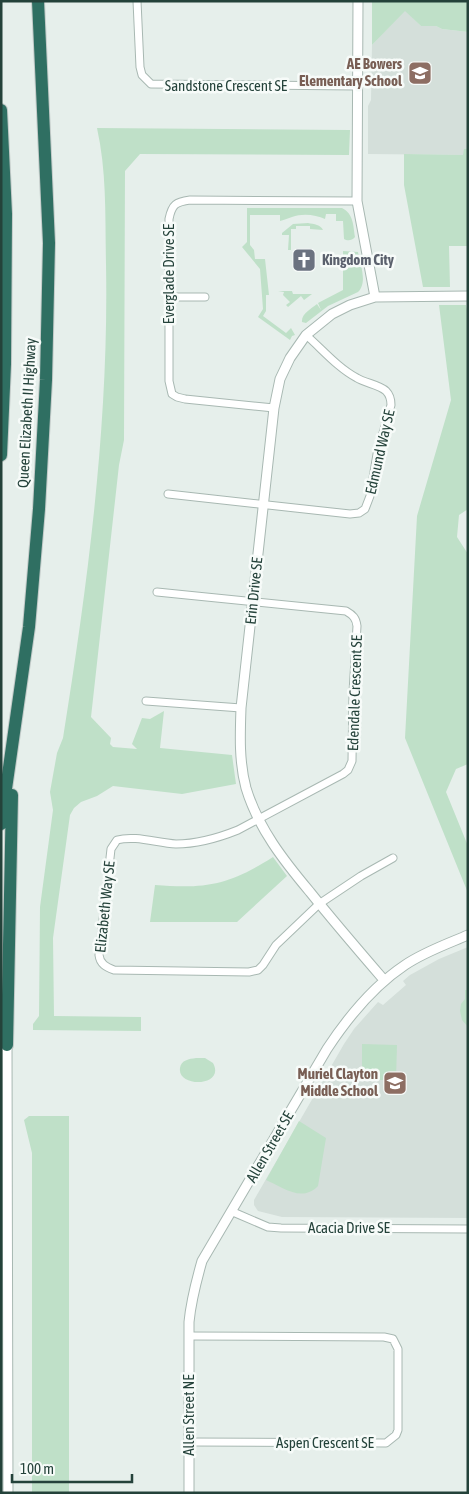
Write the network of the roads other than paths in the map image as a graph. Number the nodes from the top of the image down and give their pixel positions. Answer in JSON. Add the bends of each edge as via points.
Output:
{"nodes":[{"id":1,"x":38,"y":1,"type":"edge"},
{"id":2,"x":47,"y":1,"type":"edge"},
{"id":3,"x":137,"y":1,"type":"edge"},
{"id":4,"x":358,"y":1,"type":"edge"},
{"id":5,"x":357,"y":86,"type":"junction"},
{"id":6,"x":43,"y":89,"type":"junction"},
{"id":7,"x":1,"y":110,"type":"edge"},
{"id":8,"x":357,"y":201,"type":"junction"},
{"id":9,"x":468,"y":296,"type":"edge"},
{"id":10,"x":169,"y":297,"type":"junction"},
{"id":11,"x":375,"y":297,"type":"junction"},
{"id":12,"x":205,"y":298,"type":"dead end"},
{"id":13,"x":306,"y":335,"type":"junction"},
{"id":14,"x":274,"y":408,"type":"junction"},
{"id":15,"x":1,"y":455,"type":"edge"},
{"id":16,"x":168,"y":494,"type":"dead end"},
{"id":17,"x":264,"y":504,"type":"junction"},
{"id":18,"x":157,"y":592,"type":"dead end"},
{"id":19,"x":253,"y":601,"type":"junction"},
{"id":20,"x":146,"y":701,"type":"dead end"},
{"id":21,"x":241,"y":708,"type":"junction"},
{"id":22,"x":14,"y":741,"type":"junction"},
{"id":23,"x":259,"y":819,"type":"junction"},
{"id":24,"x":1,"y":824,"type":"edge"},
{"id":25,"x":393,"y":858,"type":"dead end"},
{"id":26,"x":319,"y":904,"type":"junction"},
{"id":27,"x":468,"y":935,"type":"edge"},
{"id":28,"x":384,"y":980,"type":"junction"},
{"id":29,"x":7,"y":1045,"type":"joint"},
{"id":30,"x":233,"y":1212,"type":"junction"},
{"id":31,"x":468,"y":1229,"type":"edge"},
{"id":32,"x":189,"y":1336,"type":"junction"},
{"id":33,"x":189,"y":1442,"type":"junction"},
{"id":34,"x":8,"y":1493,"type":"edge"},
{"id":35,"x":189,"y":1493,"type":"edge"}],
"edges":[{"from":1,"to":6,"type":"highway","name":"Queen Elizabeth II Highway"},
{"from":2,"to":6,"type":"highway"},
{"from":3,"to":5,"type":"street","name":"Sandstone Crescent SE","via":[[140,66],[142,75],[151,84]]},
{"from":4,"to":5,"type":"street"},
{"from":5,"to":8,"type":"street"},
{"from":6,"to":22,"type":"highway","name":"Queen Elizabeth II Highway","via":[[50,243],[46,380],[29,628]]},
{"from":7,"to":15,"type":"highway","name":"Queen Elizabeth II Highway","via":[[6,214],[6,364]]},
{"from":8,"to":10,"type":"street","name":"Everglade Drive SE","via":[[190,200],[174,205],[169,219]]},
{"from":8,"to":11,"type":"street"},
{"from":9,"to":11,"type":"street","name":"Erin Drive SE"},
{"from":10,"to":12,"type":"street"},
{"from":10,"to":14,"type":"street","name":"Everglade Drive SE","via":[[169,381],[172,394],[185,399]]},
{"from":11,"to":13,"type":"street","name":"Erin Drive SE","via":[[332,314]]},
{"from":13,"to":14,"type":"street","name":"Erin Drive SE","via":[[280,379]]},
{"from":13,"to":17,"type":"street","name":"Edmund Way SE","via":[[346,371],[382,388],[390,399],[370,496],[365,510],[350,514]]},
{"from":14,"to":17,"type":"street","name":"Erin Drive SE"},
{"from":16,"to":17,"type":"street"},
{"from":17,"to":19,"type":"street","name":"Erin Drive SE"},
{"from":18,"to":19,"type":"street"},
{"from":19,"to":21,"type":"street","name":"Erin Drive SE"},
{"from":19,"to":23,"type":"street","name":"Edendale Crescent SE","via":[[346,611],[356,620],[357,626],[350,767],[344,774]]},
{"from":20,"to":21,"type":"street"},
{"from":21,"to":23,"type":"street","name":"Erin Drive SE","via":[[242,770]]},
{"from":22,"to":24,"type":"highway","name":"Queen Elizabeth II Highway"},
{"from":22,"to":29,"type":"highway"},
{"from":23,"to":26,"type":"street","name":"Erin Drive SE","via":[[285,862]]},
{"from":23,"to":26,"type":"street","name":"Elizabeth Way SE","via":[[210,840],[177,844],[117,840],[111,849],[99,960],[114,970],[253,972]]},
{"from":25,"to":26,"type":"street"},
{"from":26,"to":28,"type":"street","name":"Erin Drive SE"},
{"from":27,"to":28,"type":"street","name":"Allen Street SE","via":[[406,964]]},
{"from":28,"to":30,"type":"street","name":"Allen Street SE","via":[[362,1001],[326,1049]]},
{"from":29,"to":34,"type":"street"},
{"from":30,"to":31,"type":"street","name":"Acacia Drive SE","via":[[281,1228]]},
{"from":30,"to":32,"type":"street","name":"Allen Street SE","via":[[202,1261],[190,1305]]},
{"from":32,"to":33,"type":"street","name":"Allen Street NE"},
{"from":32,"to":33,"type":"street","name":"Aspen Crescent SE","via":[[384,1337],[393,1339],[398,1348],[398,1430],[386,1443]]},
{"from":33,"to":35,"type":"street","name":"Allen Street NE"}]}
